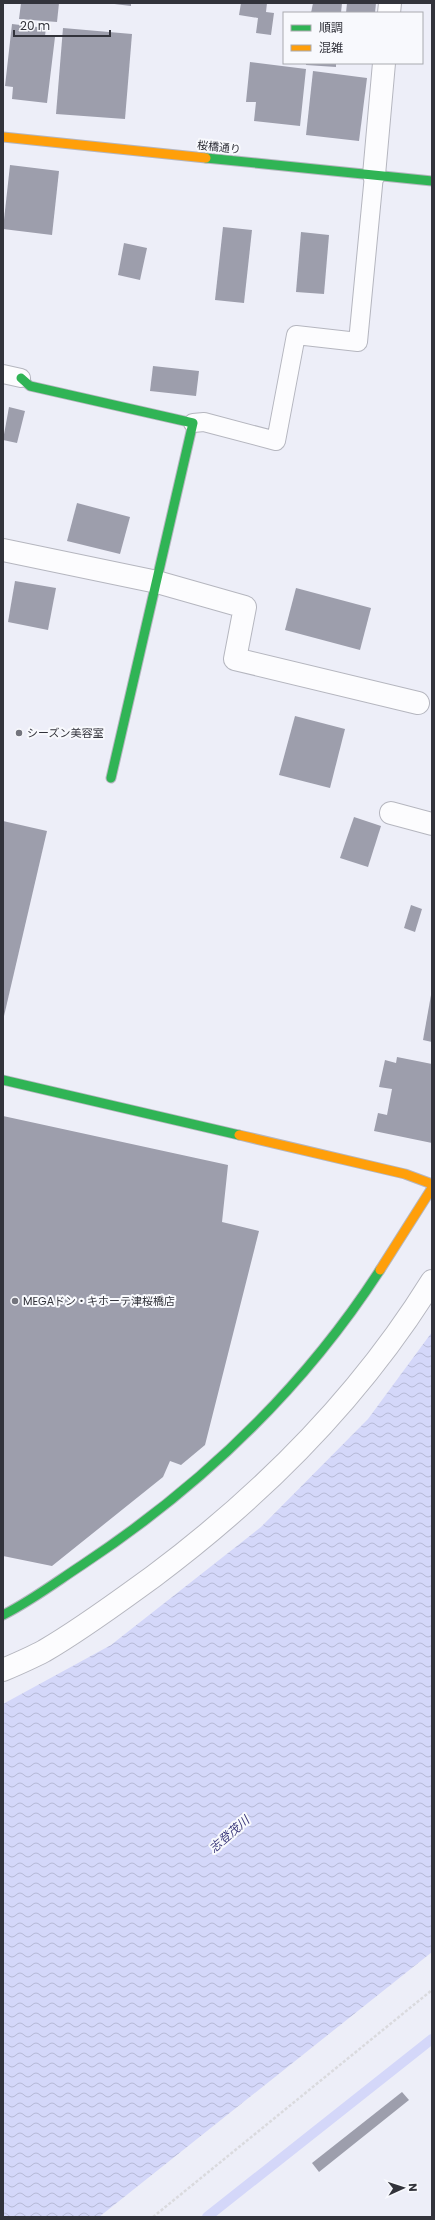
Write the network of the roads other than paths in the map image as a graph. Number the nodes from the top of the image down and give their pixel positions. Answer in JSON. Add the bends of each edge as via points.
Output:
{"nodes":[{"id":1,"x":384,"y":64,"type":"edge"},
{"id":2,"x":3,"y":137,"type":"edge"},
{"id":3,"x":374,"y":175,"type":"junction"},
{"id":4,"x":432,"y":181,"type":"edge"},
{"id":5,"x":3,"y":374,"type":"edge"},
{"id":6,"x":21,"y":378,"type":"joint"},
{"id":7,"x":193,"y":423,"type":"junction"},
{"id":8,"x":3,"y":550,"type":"edge"},
{"id":9,"x":156,"y":582,"type":"junction"},
{"id":10,"x":418,"y":703,"type":"dead end"},
{"id":11,"x":111,"y":778,"type":"dead end"},
{"id":12,"x":391,"y":813,"type":"dead end"},
{"id":13,"x":432,"y":824,"type":"edge"},
{"id":14,"x":3,"y":1080,"type":"edge"},
{"id":15,"x":432,"y":1184,"type":"edge"},
{"id":16,"x":432,"y":1188,"type":"edge"},
{"id":17,"x":432,"y":1281,"type":"edge"},
{"id":18,"x":3,"y":1615,"type":"edge"},
{"id":19,"x":3,"y":1670,"type":"edge"}],
"edges":[{"from":1,"to":3,"type":"street"},
{"from":2,"to":3,"type":"street","name":"桜橋通り"},
{"from":3,"to":4,"type":"street","name":"桜橋通り"},
{"from":3,"to":7,"type":"lane","via":[[358,342],[296,335],[276,441],[204,422]]},
{"from":5,"to":6,"type":"lane"},
{"from":6,"to":7,"type":"street","via":[[30,386]]},
{"from":7,"to":9,"type":"street"},
{"from":8,"to":9,"type":"street"},
{"from":9,"to":10,"type":"street","via":[[245,607],[235,659]]},
{"from":9,"to":11,"type":"street"},
{"from":12,"to":13,"type":"street"},
{"from":14,"to":15,"type":"street","via":[[405,1174]]},
{"from":16,"to":18,"type":"street","via":[[350,1314],[308,1368],[233,1445],[172,1498],[98,1555]]},
{"from":17,"to":19,"type":"street","via":[[412,1313],[365,1374],[311,1437],[245,1502],[184,1553],[116,1604],[43,1651]]}]}
